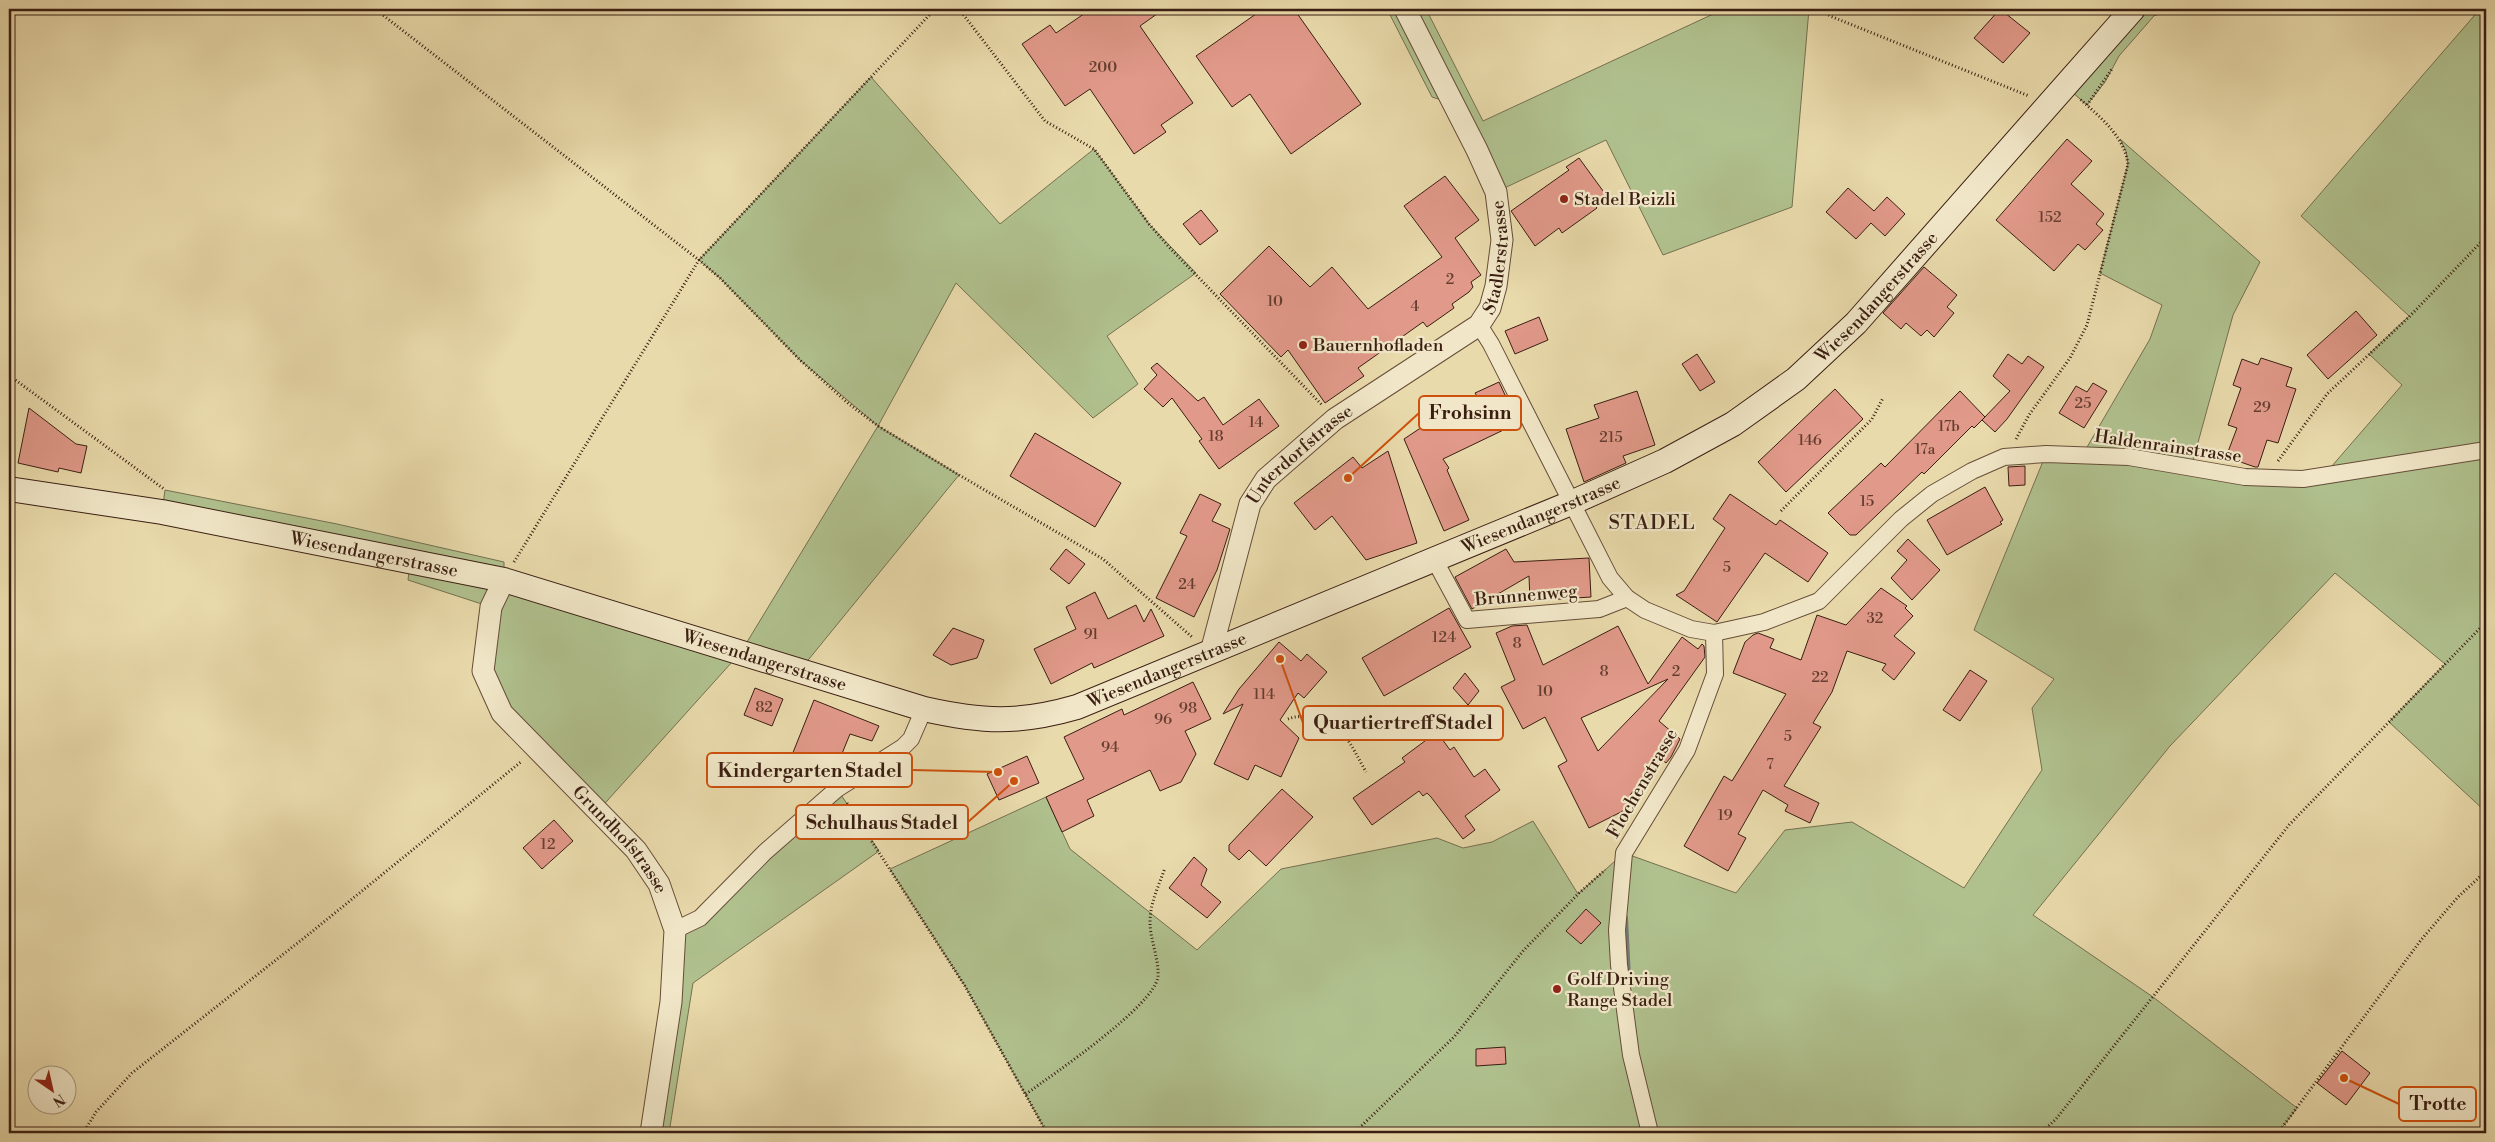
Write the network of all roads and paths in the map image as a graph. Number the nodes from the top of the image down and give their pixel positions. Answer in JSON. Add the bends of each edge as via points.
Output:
{"nodes":[{"id":1,"x":375,"y":9,"type":"edge"},
{"id":2,"x":935,"y":9,"type":"edge"},
{"id":3,"x":959,"y":9,"type":"edge"},
{"id":4,"x":1405,"y":9,"type":"edge"},
{"id":5,"x":1820,"y":9,"type":"edge"},
{"id":6,"x":2133,"y":9,"type":"edge"},
{"id":7,"x":2480,"y":9,"type":"edge"},
{"id":8,"x":2486,"y":14,"type":"edge"},
{"id":9,"x":2022,"y":92,"type":"dead end"},
{"id":10,"x":2087,"y":106,"type":"dead end"},
{"id":11,"x":2486,"y":237,"type":"edge"},
{"id":12,"x":699,"y":260,"type":"junction"},
{"id":13,"x":1479,"y":325,"type":"junction"},
{"id":14,"x":9,"y":378,"type":"edge"},
{"id":15,"x":1883,"y":398,"type":"dead end"},
{"id":16,"x":1335,"y":420,"type":"junction"},
{"id":17,"x":2486,"y":450,"type":"edge"},
{"id":18,"x":2011,"y":455,"type":"junction"},
{"id":19,"x":2266,"y":478,"type":"junction"},
{"id":20,"x":9,"y":489,"type":"edge"},
{"id":21,"x":165,"y":490,"type":"dead end"},
{"id":22,"x":1570,"y":503,"type":"junction"},
{"id":23,"x":1781,"y":512,"type":"dead end"},
{"id":24,"x":1434,"y":559,"type":"junction"},
{"id":25,"x":507,"y":569,"type":"junction"},
{"id":26,"x":1626,"y":598,"type":"junction"},
{"id":27,"x":2486,"y":622,"type":"edge"},
{"id":28,"x":1714,"y":633,"type":"junction"},
{"id":29,"x":1211,"y":652,"type":"junction"},
{"id":30,"x":924,"y":709,"type":"junction"},
{"id":31,"x":1288,"y":719,"type":"dead end"},
{"id":32,"x":536,"y":750,"type":"junction"},
{"id":33,"x":1366,"y":772,"type":"dead end"},
{"id":34,"x":837,"y":789,"type":"junction"},
{"id":35,"x":1624,"y":853,"type":"junction"},
{"id":36,"x":1165,"y":868,"type":"dead end"},
{"id":37,"x":2486,"y":871,"type":"edge"},
{"id":38,"x":675,"y":930,"type":"junction"},
{"id":39,"x":1026,"y":1094,"type":"junction"},
{"id":40,"x":84,"y":1133,"type":"edge"},
{"id":41,"x":651,"y":1133,"type":"edge"},
{"id":42,"x":1047,"y":1133,"type":"edge"},
{"id":43,"x":1354,"y":1133,"type":"edge"},
{"id":44,"x":1650,"y":1133,"type":"edge"},
{"id":45,"x":2041,"y":1133,"type":"edge"},
{"id":46,"x":2278,"y":1133,"type":"edge"}],
"edges":[{"from":1,"to":12,"type":"path"},
{"from":2,"to":12,"type":"path"},
{"from":3,"to":16,"type":"path","via":[[1045,121],[1094,149],[1164,241]]},
{"from":4,"to":13,"type":"street","name":"Stadlerstrasse","via":[[1496,192],[1502,240],[1496,286],[1490,308]]},
{"from":5,"to":9,"type":"path","via":[[1830,16]]},
{"from":6,"to":22,"type":"main road","name":"Wiesendangerstrasse","via":[[1856,323],[1796,378],[1733,424],[1665,461]]},
{"from":7,"to":8,"type":"path"},
{"from":10,"to":18,"type":"path","via":[[2120,139],[2128,164],[2087,324],[2070,358],[2029,415]]},
{"from":11,"to":19,"type":"path","via":[[2410,316],[2327,394]]},
{"from":12,"to":25,"type":"path"},
{"from":12,"to":29,"type":"path","via":[[849,404],[878,426],[959,476],[1103,559]]},
{"from":13,"to":16,"type":"street","name":"Unterdorfstrasse"},
{"from":13,"to":22,"type":"street","name":"Stadlerstrasse"},
{"from":14,"to":21,"type":"path"},
{"from":15,"to":23,"type":"path","via":[[1872,419]]},
{"from":16,"to":29,"type":"street","name":"Unterdorfstrasse","via":[[1266,479],[1250,504]]},
{"from":17,"to":19,"type":"street","name":"Haldenrainstrasse","via":[[2303,479]]},
{"from":18,"to":19,"type":"street","name":"Haldenrainstrasse","via":[[2129,457]]},
{"from":18,"to":28,"type":"street","name":"Haldenrainstrasse","via":[[1972,471],[1932,494],[1901,519],[1819,601],[1764,622]]},
{"from":20,"to":25,"type":"main road","name":"Wiesendangerstrasse"},
{"from":22,"to":24,"type":"main road","name":"Wiesendangerstrasse"},
{"from":22,"to":26,"type":"street","name":"Haldenrainstrasse","via":[[1610,578]]},
{"from":24,"to":26,"type":"street","name":"Brunnenweg","via":[[1467,620],[1599,609]]},
{"from":24,"to":29,"type":"main road","name":"Wiesendangerstrasse"},
{"from":25,"to":30,"type":"main road","name":"Wiesendangerstrasse"},
{"from":25,"to":32,"type":"street","name":"Grundhofstrasse","via":[[491,607],[482,671],[502,713]]},
{"from":26,"to":28,"type":"street","name":"Haldenrainstrasse","via":[[1645,610],[1691,629]]},
{"from":27,"to":45,"type":"path","via":[[2289,825],[2056,1119]]},
{"from":28,"to":35,"type":"street","name":"Flochenstrasse","via":[[1715,674],[1687,750]]},
{"from":29,"to":30,"type":"main road","name":"Wiesendangerstrasse","via":[[1077,707],[1049,715],[967,719]]},
{"from":30,"to":34,"type":"street","via":[[911,739],[903,747]]},
{"from":31,"to":33,"type":"path","via":[[1296,715],[1312,716],[1339,728]]},
{"from":32,"to":38,"type":"street","name":"Grundhofstrasse","via":[[636,850],[659,884]]},
{"from":32,"to":40,"type":"path","via":[[132,1073],[96,1112]]},
{"from":34,"to":38,"type":"street","via":[[765,852],[700,918]]},
{"from":34,"to":39,"type":"path","via":[[965,986]]},
{"from":35,"to":43,"type":"path","via":[[1578,894],[1523,951],[1454,1037]]},
{"from":35,"to":44,"type":"street","name":"Flochenstrasse","via":[[1617,930],[1619,964],[1630,1047]]},
{"from":36,"to":39,"type":"path","via":[[1152,905],[1150,924],[1158,976],[1155,987],[1138,1007],[1102,1038]]},
{"from":37,"to":46,"type":"path","via":[[2457,898],[2421,940]]},
{"from":38,"to":41,"type":"street","name":"Grundhofstrasse","via":[[671,1002]]},
{"from":39,"to":42,"type":"path"}]}
